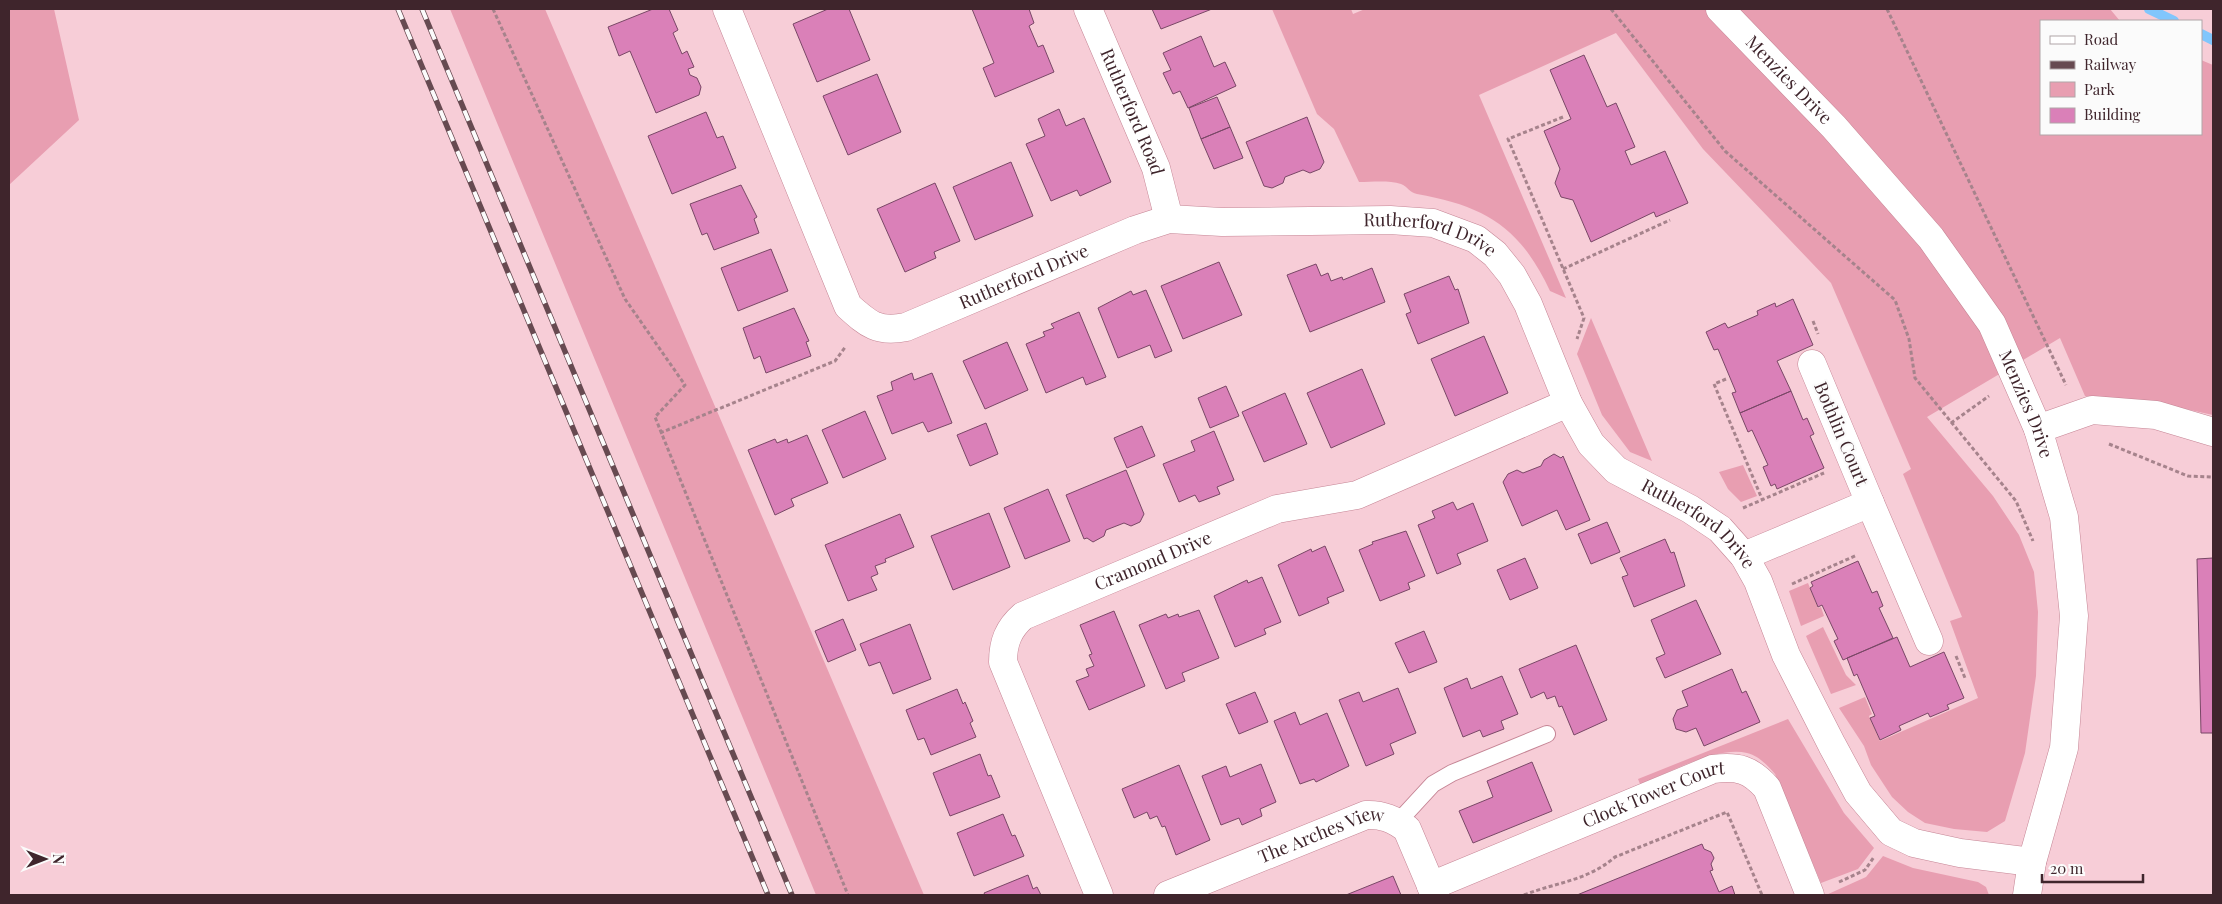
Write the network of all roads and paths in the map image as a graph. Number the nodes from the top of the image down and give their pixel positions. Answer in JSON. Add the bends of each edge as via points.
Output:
{"nodes":[{"id":1,"x":493,"y":9,"type":"edge"},
{"id":2,"x":727,"y":9,"type":"edge"},
{"id":3,"x":1088,"y":9,"type":"edge"},
{"id":4,"x":1611,"y":9,"type":"edge"},
{"id":5,"x":1720,"y":9,"type":"edge"},
{"id":6,"x":1887,"y":9,"type":"edge"},
{"id":7,"x":1563,"y":117,"type":"dead end"},
{"id":8,"x":1169,"y":219,"type":"junction"},
{"id":9,"x":1670,"y":220,"type":"dead end"},
{"id":10,"x":1563,"y":269,"type":"junction"},
{"id":11,"x":864,"y":320,"type":"junction"},
{"id":12,"x":1552,"y":363,"type":"junction"},
{"id":13,"x":1812,"y":364,"type":"dead end"},
{"id":14,"x":2016,"y":377,"type":"junction"},
{"id":15,"x":1726,"y":380,"type":"dead end"},
{"id":16,"x":1568,"y":403,"type":"junction"},
{"id":17,"x":2079,"y":413,"type":"junction"},
{"id":18,"x":1951,"y":423,"type":"junction"},
{"id":19,"x":2038,"y":429,"type":"junction"},
{"id":20,"x":2213,"y":432,"type":"edge"},
{"id":21,"x":660,"y":433,"type":"junction"},
{"id":22,"x":1852,"y":460,"type":"junction"},
{"id":23,"x":2213,"y":477,"type":"edge"},
{"id":24,"x":1762,"y":499,"type":"junction"},
{"id":25,"x":1870,"y":503,"type":"junction"},
{"id":26,"x":1709,"y":522,"type":"junction"},
{"id":27,"x":2034,"y":544,"type":"dead end"},
{"id":28,"x":1861,"y":553,"type":"dead end"},
{"id":29,"x":1744,"y":556,"type":"junction"},
{"id":30,"x":1764,"y":596,"type":"junction"},
{"id":31,"x":1929,"y":641,"type":"dead end"},
{"id":32,"x":1547,"y":734,"type":"dead end"},
{"id":33,"x":1398,"y":822,"type":"junction"},
{"id":34,"x":1891,"y":832,"type":"junction"},
{"id":35,"x":2032,"y":862,"type":"junction"},
{"id":36,"x":1838,"y":883,"type":"dead end"},
{"id":37,"x":1433,"y":891,"type":"edge"},
{"id":38,"x":848,"y":895,"type":"edge"},
{"id":39,"x":1099,"y":895,"type":"edge"},
{"id":40,"x":1168,"y":895,"type":"edge"},
{"id":41,"x":1524,"y":895,"type":"edge"},
{"id":42,"x":1762,"y":895,"type":"edge"},
{"id":43,"x":1810,"y":895,"type":"edge"},
{"id":44,"x":2027,"y":895,"type":"edge"}],
"edges":[{"from":1,"to":21,"type":"path","via":[[625,299],[685,385],[655,417]]},
{"from":2,"to":11,"type":"street","name":"Rutherford Drive","via":[[848,306]]},
{"from":3,"to":8,"type":"street","name":"Rutherford Road","via":[[1156,168]]},
{"from":4,"to":18,"type":"path","via":[[1725,151],[1895,300],[1909,339],[1915,378]]},
{"from":5,"to":14,"type":"street","name":"Menzies Drive","via":[[1834,127],[1931,238],[1992,324]]},
{"from":6,"to":17,"type":"path"},
{"from":7,"to":10,"type":"path","via":[[1508,139]]},
{"from":8,"to":11,"type":"street","name":"Rutherford Drive","via":[[1135,230],[906,327],[885,329]]},
{"from":8,"to":12,"type":"street","name":"Rutherford Drive","via":[[1222,222],[1390,220],[1433,223],[1454,230],[1476,239],[1512,275],[1528,304]]},
{"from":9,"to":10,"type":"path","via":[[1611,250]]},
{"from":10,"to":12,"type":"path","via":[[1584,318],[1572,354]]},
{"from":11,"to":21,"type":"path","via":[[835,361]]},
{"from":12,"to":16,"type":"street","name":"Rutherford Drive"},
{"from":13,"to":22,"type":"street","name":"Bothlin Court"},
{"from":14,"to":18,"type":"path"},
{"from":14,"to":19,"type":"street","name":"Menzies Drive"},
{"from":15,"to":24,"type":"path","via":[[1714,384]]},
{"from":16,"to":26,"type":"street","name":"Rutherford Drive","via":[[1591,444],[1616,470],[1690,508]]},
{"from":16,"to":39,"type":"street","name":"Cramond Drive","via":[[1357,495],[1277,510],[1022,616],[1013,624],[1003,648],[1003,662]]},
{"from":17,"to":19,"type":"street"},
{"from":17,"to":20,"type":"street","via":[[2092,410],[2156,415]]},
{"from":17,"to":23,"type":"path","via":[[2110,445],[2188,476]]},
{"from":18,"to":27,"type":"path","via":[[2016,501]]},
{"from":19,"to":35,"type":"street","name":"Menzies Drive","via":[[2064,517],[2074,616],[2064,748]]},
{"from":21,"to":38,"type":"path"},
{"from":22,"to":24,"type":"path"},
{"from":22,"to":25,"type":"street","name":"Bothlin Court"},
{"from":24,"to":26,"type":"path"},
{"from":25,"to":29,"type":"street","name":"Bothlin Court"},
{"from":25,"to":31,"type":"street","name":"Bothlin Court"},
{"from":26,"to":29,"type":"street","name":"Rutherford Drive"},
{"from":28,"to":30,"type":"path"},
{"from":29,"to":30,"type":"street","name":"Rutherford Drive"},
{"from":30,"to":34,"type":"street","name":"Rutherford Drive","via":[[1786,655],[1832,745],[1858,793]]},
{"from":32,"to":33,"type":"lane","via":[[1452,772],[1433,784]]},
{"from":33,"to":37,"type":"street","name":"The Arches View","via":[[1407,829]]},
{"from":33,"to":40,"type":"street","name":"The Arches View","via":[[1377,814],[1366,815]]},
{"from":34,"to":35,"type":"street","name":"Rutherford Drive","via":[[1914,843],[1960,853]]},
{"from":34,"to":36,"type":"path","via":[[1865,870]]},
{"from":35,"to":44,"type":"street","name":"Menzies Drive"},
{"from":37,"to":43,"type":"street","name":"Clock Tower Court","via":[[1713,769],[1729,768],[1744,770],[1767,788]]},
{"from":41,"to":42,"type":"path","via":[[1600,870],[1614,857],[1727,812]]}]}
